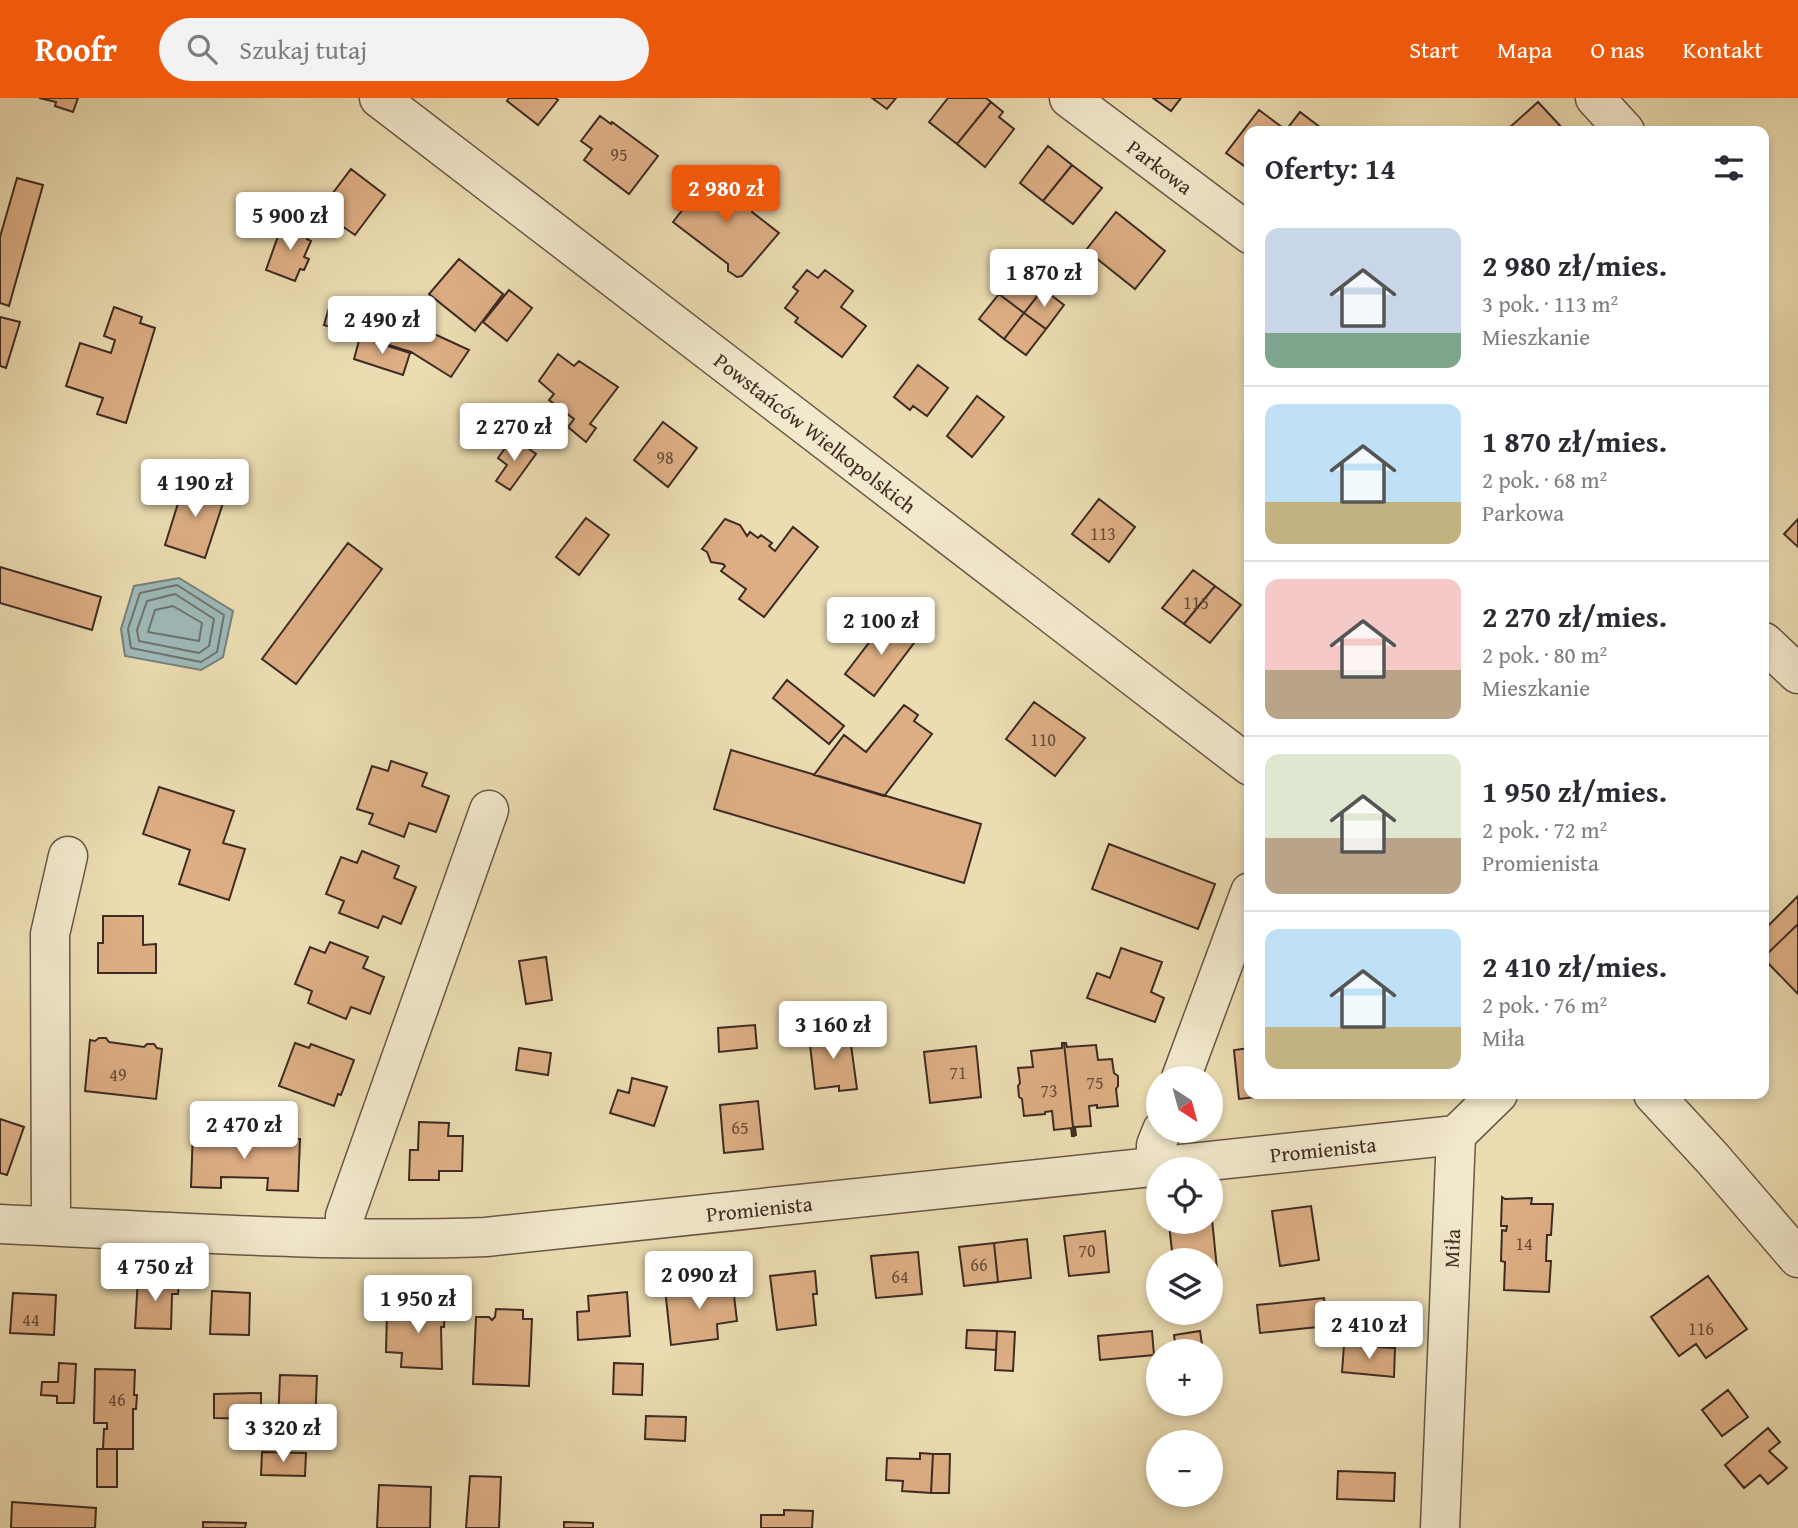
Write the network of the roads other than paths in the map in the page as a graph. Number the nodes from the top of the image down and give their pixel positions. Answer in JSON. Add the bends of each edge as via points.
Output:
{"nodes":[{"id":1,"x":379,"y":98,"type":"edge"},
{"id":2,"x":1069,"y":98,"type":"edge"},
{"id":3,"x":1595,"y":98,"type":"edge"},
{"id":4,"x":1620,"y":126,"type":"edge"},
{"id":5,"x":1244,"y":229,"type":"edge"},
{"id":6,"x":1769,"y":647,"type":"edge"},
{"id":7,"x":1798,"y":674,"type":"edge"},
{"id":8,"x":1244,"y":761,"type":"edge"},
{"id":9,"x":489,"y":810,"type":"dead end"},
{"id":10,"x":68,"y":856,"type":"dead end"},
{"id":11,"x":1244,"y":908,"type":"edge"},
{"id":12,"x":1185,"y":1066,"type":"edge"},
{"id":13,"x":1493,"y":1099,"type":"edge"},
{"id":14,"x":1658,"y":1099,"type":"edge"},
{"id":15,"x":1456,"y":1135,"type":"junction"},
{"id":16,"x":1223,"y":1160,"type":"edge"},
{"id":17,"x":1146,"y":1168,"type":"edge"},
{"id":18,"x":0,"y":1223,"type":"edge"},
{"id":19,"x":51,"y":1226,"type":"junction"},
{"id":20,"x":345,"y":1238,"type":"junction"},
{"id":21,"x":1798,"y":1258,"type":"edge"},
{"id":22,"x":1440,"y":1528,"type":"edge"}],
"edges":[{"from":1,"to":8,"type":"street","name":"Powstańców Wielkopolskich"},
{"from":2,"to":5,"type":"street","name":"Parkowa"},
{"from":3,"to":4,"type":"street"},
{"from":6,"to":7,"type":"street"},
{"from":9,"to":20,"type":"street","via":[[345,1216]]},
{"from":10,"to":19,"type":"street","via":[[50,934]]},
{"from":11,"to":12,"type":"street"},
{"from":13,"to":15,"type":"street"},
{"from":14,"to":21,"type":"street"},
{"from":15,"to":16,"type":"street","name":"Promienista"},
{"from":15,"to":22,"type":"street","name":"Miła"},
{"from":17,"to":20,"type":"street","name":"Promienista","via":[[486,1237]]},
{"from":18,"to":19,"type":"street","name":"Promienista"},
{"from":19,"to":20,"type":"street","name":"Promienista"}]}
